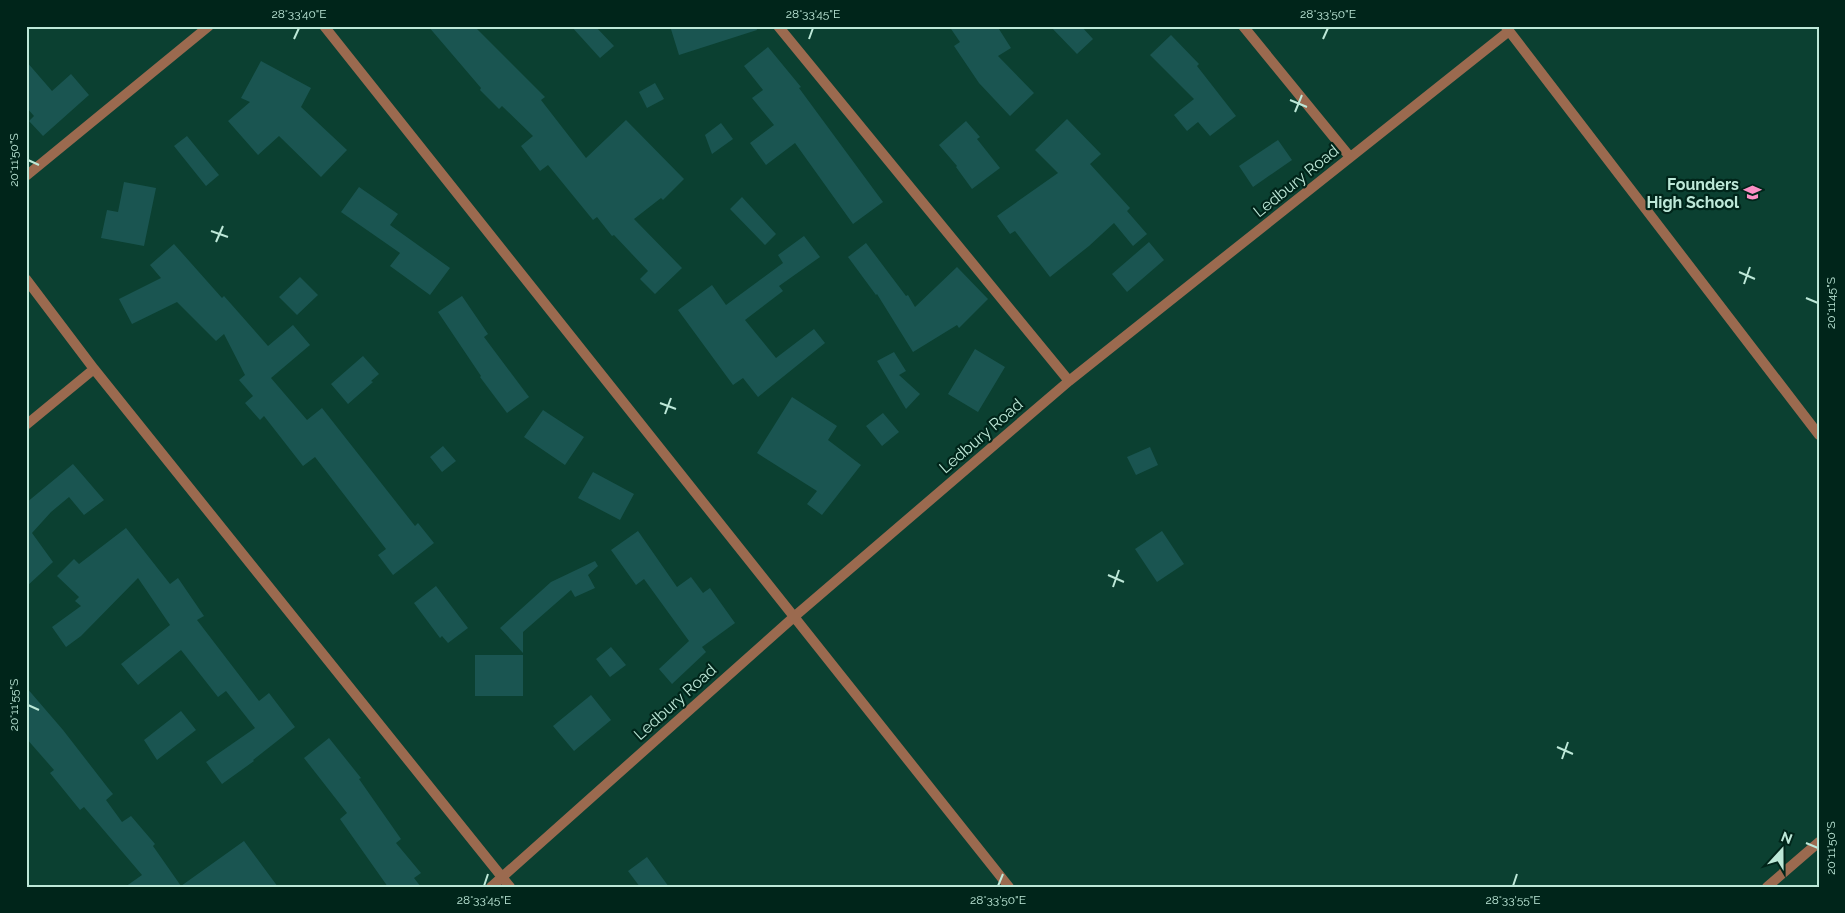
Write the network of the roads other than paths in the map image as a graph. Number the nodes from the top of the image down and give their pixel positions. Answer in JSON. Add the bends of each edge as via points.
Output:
{"nodes":[{"id":1,"x":209,"y":26,"type":"edge"},
{"id":2,"x":324,"y":26,"type":"edge"},
{"id":3,"x":778,"y":26,"type":"edge"},
{"id":4,"x":1243,"y":26,"type":"edge"},
{"id":5,"x":1507,"y":29,"type":"edge"},
{"id":6,"x":1350,"y":157,"type":"junction"},
{"id":7,"x":26,"y":176,"type":"edge"},
{"id":8,"x":26,"y":280,"type":"edge"},
{"id":9,"x":94,"y":369,"type":"junction"},
{"id":10,"x":1069,"y":381,"type":"junction"},
{"id":11,"x":26,"y":425,"type":"edge"},
{"id":12,"x":1819,"y":435,"type":"edge"},
{"id":13,"x":795,"y":616,"type":"junction"},
{"id":14,"x":1819,"y":842,"type":"edge"},
{"id":15,"x":502,"y":877,"type":"junction"},
{"id":16,"x":491,"y":887,"type":"edge"},
{"id":17,"x":510,"y":887,"type":"edge"},
{"id":18,"x":1009,"y":887,"type":"edge"},
{"id":19,"x":1768,"y":887,"type":"edge"}],
"edges":[{"from":1,"to":7,"type":"street"},
{"from":2,"to":13,"type":"street"},
{"from":3,"to":10,"type":"street"},
{"from":4,"to":6,"type":"street"},
{"from":5,"to":6,"type":"street","name":"Ledbury Road"},
{"from":5,"to":12,"type":"street"},
{"from":6,"to":10,"type":"street","name":"Ledbury Road"},
{"from":8,"to":9,"type":"street"},
{"from":9,"to":11,"type":"street"},
{"from":9,"to":15,"type":"street"},
{"from":10,"to":13,"type":"street","name":"Ledbury Road"},
{"from":13,"to":15,"type":"street","name":"Ledbury Road"},
{"from":13,"to":18,"type":"street"},
{"from":14,"to":19,"type":"street"},
{"from":15,"to":16,"type":"street","name":"Ledbury Road"},
{"from":15,"to":17,"type":"street"}]}
